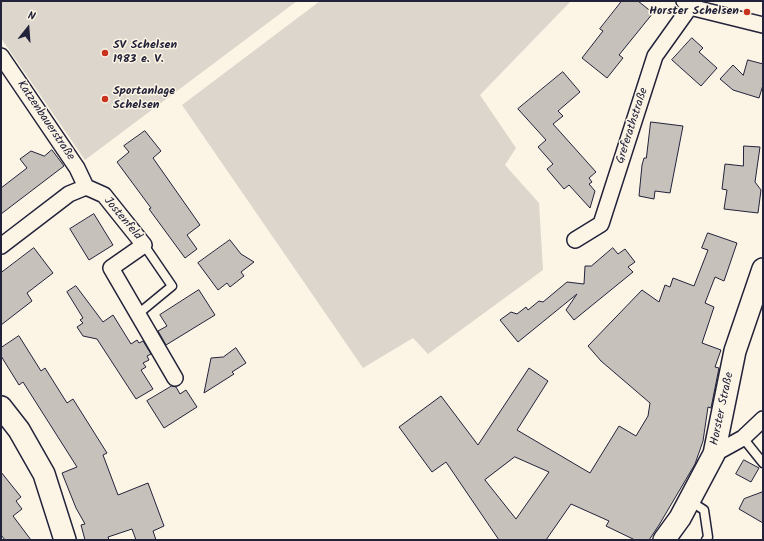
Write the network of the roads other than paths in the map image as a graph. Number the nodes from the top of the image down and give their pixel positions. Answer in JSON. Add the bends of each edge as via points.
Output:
{"nodes":[{"id":1,"x":687,"y":4,"type":"edge"},
{"id":2,"x":763,"y":25,"type":"edge"},
{"id":3,"x":1,"y":56,"type":"edge"},
{"id":4,"x":86,"y":187,"type":"junction"},
{"id":5,"x":575,"y":240,"type":"dead end"},
{"id":6,"x":144,"y":245,"type":"junction"},
{"id":7,"x":1,"y":246,"type":"edge"},
{"id":8,"x":763,"y":269,"type":"edge"},
{"id":9,"x":138,"y":314,"type":"junction"},
{"id":10,"x":175,"y":378,"type":"dead end"},
{"id":11,"x":1,"y":407,"type":"edge"},
{"id":12,"x":763,"y":419,"type":"edge"},
{"id":13,"x":743,"y":438,"type":"junction"},
{"id":14,"x":714,"y":454,"type":"junction"},
{"id":15,"x":763,"y":463,"type":"edge"},
{"id":16,"x":689,"y":501,"type":"junction"},
{"id":17,"x":65,"y":540,"type":"edge"},
{"id":18,"x":664,"y":540,"type":"edge"},
{"id":19,"x":706,"y":540,"type":"edge"}],
"edges":[{"from":1,"to":2,"type":"street"},
{"from":1,"to":5,"type":"street","name":"Greferathstraße","via":[[656,56],[601,224]]},
{"from":3,"to":4,"type":"street","name":"Katzenbauerstraße","via":[[77,168]]},
{"from":4,"to":6,"type":"street","name":"Jostenfeld","via":[[104,195]]},
{"from":4,"to":7,"type":"street","via":[[69,194]]},
{"from":6,"to":9,"type":"street","name":"Jostenfeld","via":[[111,268]]},
{"from":6,"to":9,"type":"lane","via":[[172,286]]},
{"from":8,"to":14,"type":"street","name":"Horster Straße","via":[[735,351]]},
{"from":9,"to":10,"type":"street","name":"Jostenfeld"},
{"from":11,"to":17,"type":"street","via":[[19,430],[44,474]]},
{"from":12,"to":13,"type":"street"},
{"from":13,"to":14,"type":"street"},
{"from":13,"to":15,"type":"lane"},
{"from":14,"to":16,"type":"street","name":"Horster Straße"},
{"from":16,"to":18,"type":"street","name":"Horster Straße"},
{"from":16,"to":19,"type":"lane","via":[[704,510],[708,537]]}]}
